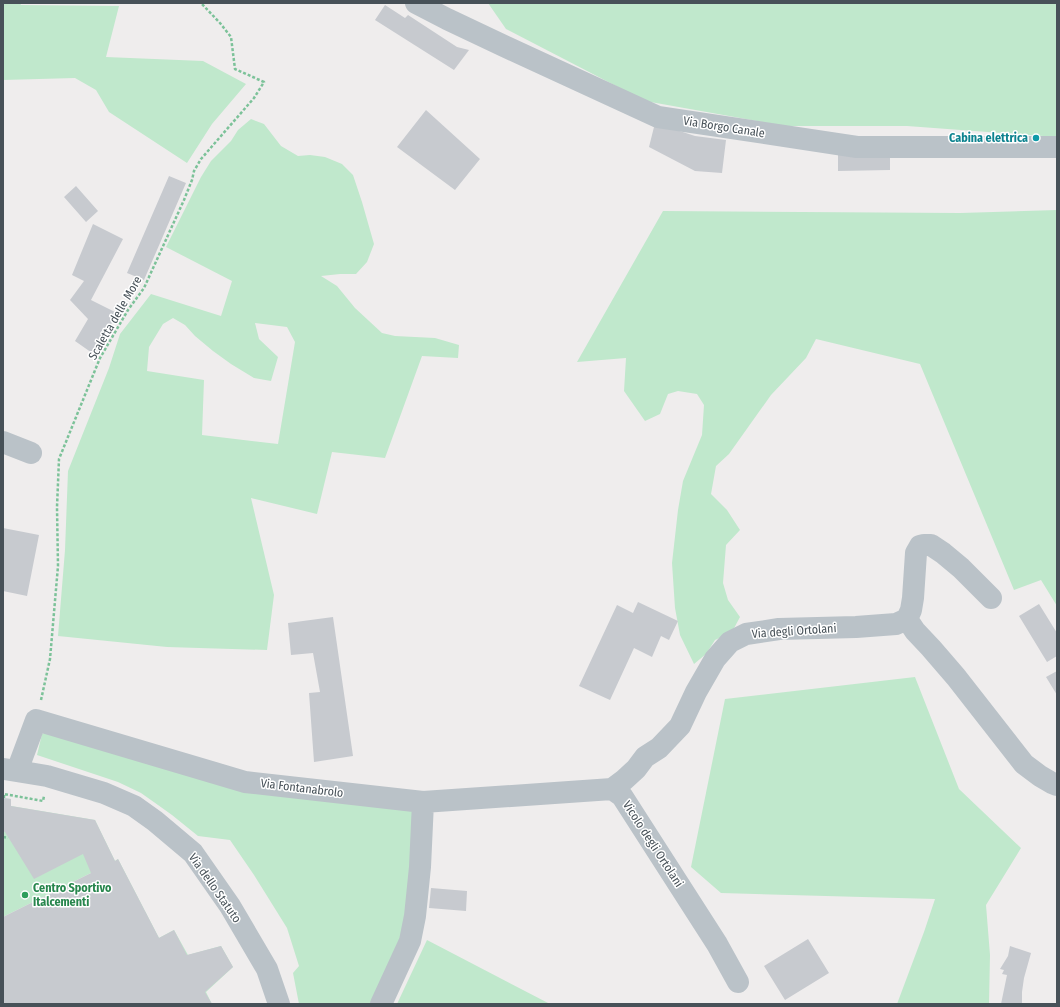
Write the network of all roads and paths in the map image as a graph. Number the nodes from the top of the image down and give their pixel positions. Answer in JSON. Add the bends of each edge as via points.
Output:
{"nodes":[{"id":1,"x":201,"y":3,"type":"edge"},
{"id":2,"x":416,"y":3,"type":"edge"},
{"id":3,"x":426,"y":3,"type":"edge"},
{"id":4,"x":446,"y":19,"type":"junction"},
{"id":5,"x":1057,"y":147,"type":"edge"},
{"id":6,"x":3,"y":442,"type":"edge"},
{"id":7,"x":31,"y":453,"type":"dead end"},
{"id":8,"x":991,"y":598,"type":"dead end"},
{"id":9,"x":906,"y":619,"type":"junction"},
{"id":10,"x":36,"y":720,"type":"junction"},
{"id":11,"x":10,"y":770,"type":"edge"},
{"id":12,"x":1057,"y":784,"type":"edge"},
{"id":13,"x":612,"y":789,"type":"junction"},
{"id":14,"x":423,"y":802,"type":"junction"},
{"id":15,"x":3,"y":837,"type":"edge"},
{"id":16,"x":8,"y":838,"type":"dead end"},
{"id":17,"x":738,"y":982,"type":"dead end"},
{"id":18,"x":279,"y":1004,"type":"edge"},
{"id":19,"x":382,"y":1004,"type":"edge"}],
"edges":[{"from":1,"to":10,"type":"path","name":"Scaletta delle More","via":[[231,37],[236,69],[264,82],[254,98],[201,159],[194,171],[184,200],[144,288],[100,358],[59,459],[58,566],[50,659]]},
{"from":2,"to":4,"type":"street","name":"Via Borgo Canale"},
{"from":3,"to":4,"type":"street"},
{"from":4,"to":5,"type":"street","name":"Via Borgo Canale","via":[[658,117],[857,147]]},
{"from":6,"to":7,"type":"street"},
{"from":8,"to":9,"type":"street","via":[[943,553],[931,545],[924,545],[920,546],[916,553],[913,598]]},
{"from":9,"to":12,"type":"street","via":[[956,677],[1024,764]]},
{"from":9,"to":13,"type":"street","name":"Via degli Ortolani","via":[[896,624],[779,629],[746,634],[730,642],[715,659],[680,726]]},
{"from":10,"to":11,"type":"street"},
{"from":10,"to":14,"type":"street","name":"Via Fontanabrolo","via":[[245,782]]},
{"from":11,"to":18,"type":"street","name":"Via dello Statuto","via":[[47,776],[104,793],[134,806],[192,853],[230,906],[267,969]]},
{"from":13,"to":14,"type":"street"},
{"from":13,"to":17,"type":"street","name":"Vicolo degli Ortolani","via":[[622,796],[717,944]]},
{"from":14,"to":19,"type":"street","via":[[420,867],[410,941]]},
{"from":15,"to":16,"type":"path"}]}
